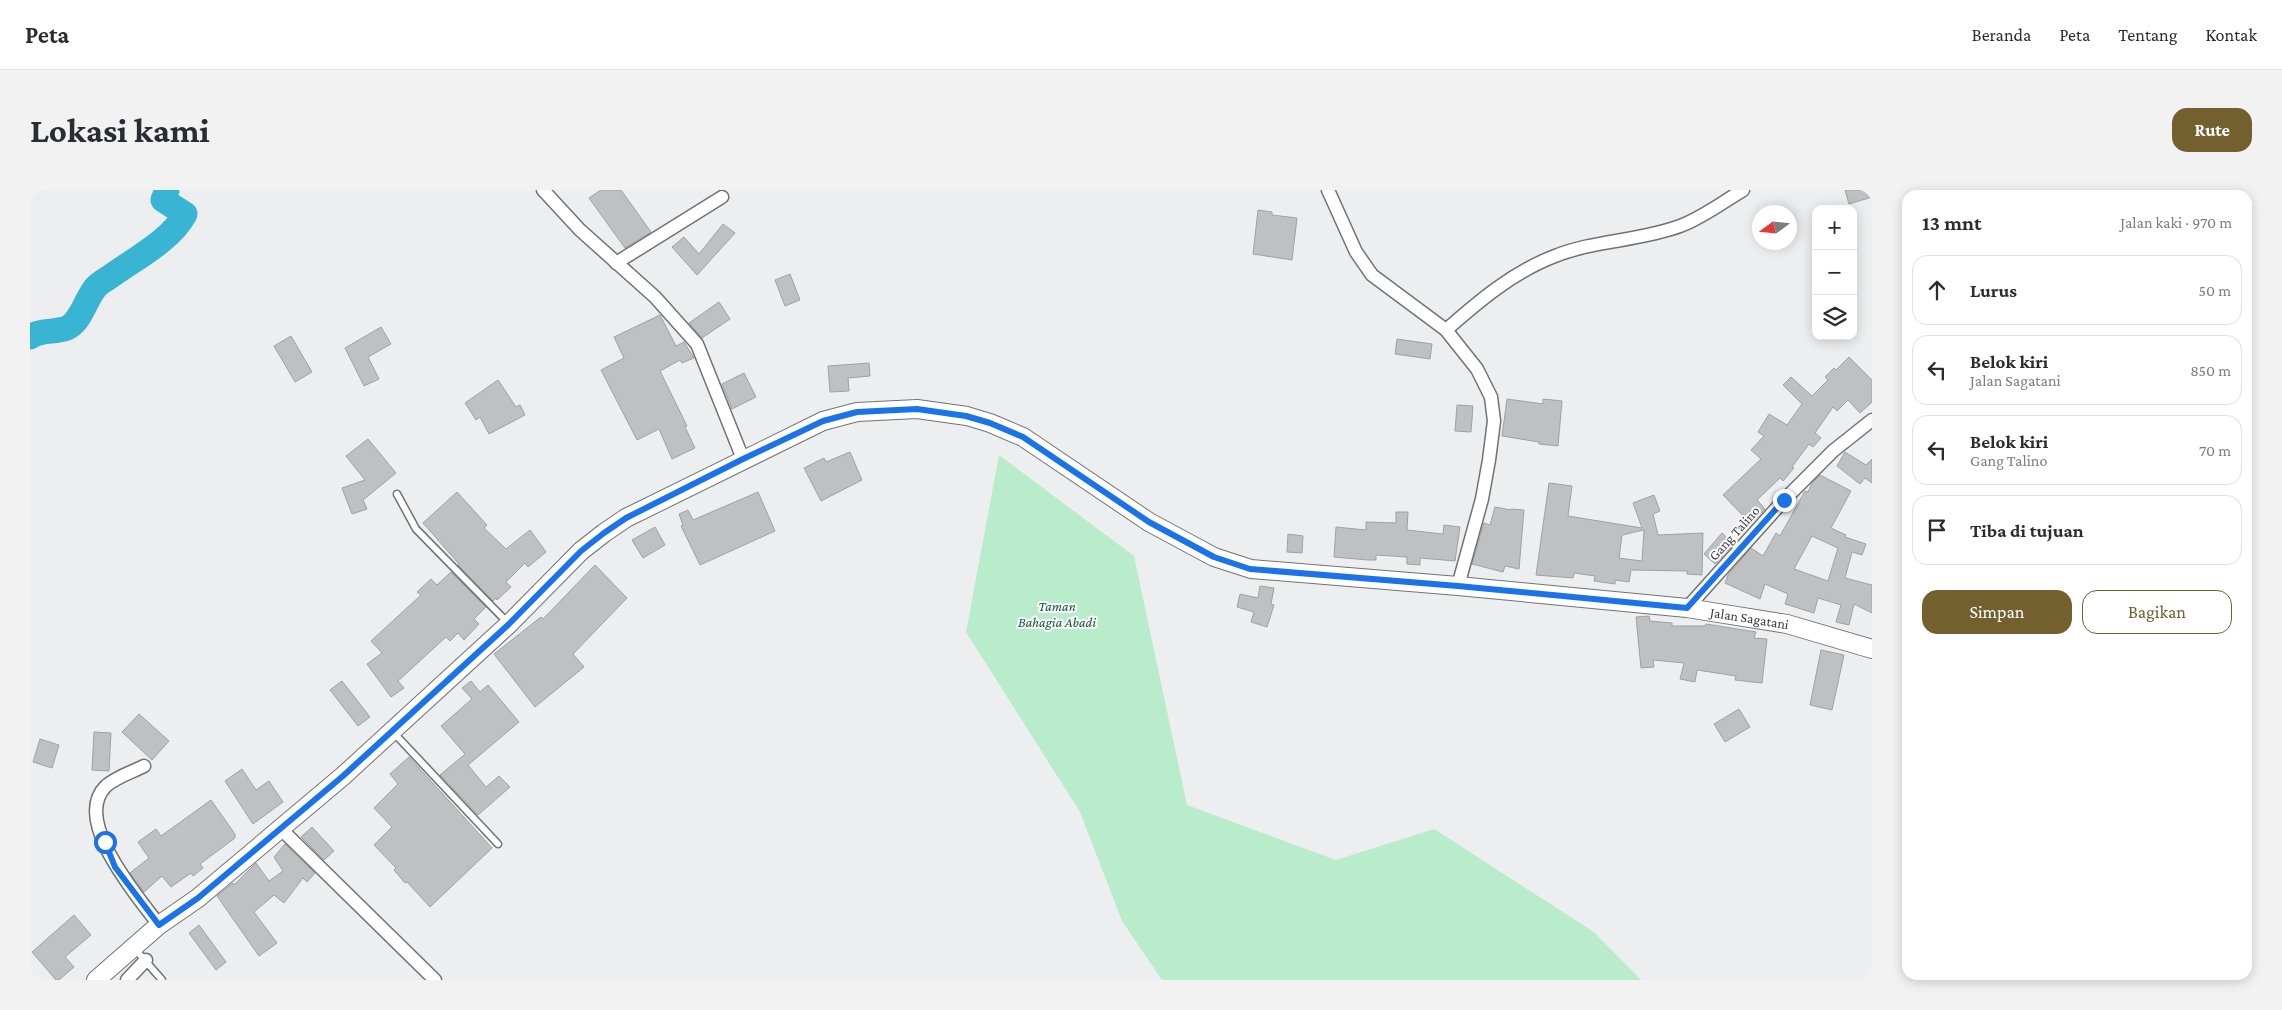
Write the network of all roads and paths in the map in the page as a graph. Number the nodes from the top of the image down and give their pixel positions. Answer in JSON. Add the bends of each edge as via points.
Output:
{"nodes":[{"id":1,"x":543,"y":190,"type":"edge"},
{"id":2,"x":1328,"y":190,"type":"edge"},
{"id":3,"x":1743,"y":190,"type":"edge"},
{"id":4,"x":722,"y":197,"type":"dead end"},
{"id":5,"x":616,"y":263,"type":"junction"},
{"id":6,"x":1446,"y":330,"type":"junction"},
{"id":7,"x":1872,"y":420,"type":"edge"},
{"id":8,"x":743,"y":459,"type":"junction"},
{"id":9,"x":397,"y":494,"type":"dead end"},
{"id":10,"x":1458,"y":586,"type":"junction"},
{"id":11,"x":1687,"y":608,"type":"junction"},
{"id":12,"x":509,"y":624,"type":"junction"},
{"id":13,"x":1872,"y":649,"type":"edge"},
{"id":14,"x":392,"y":730,"type":"junction"},
{"id":15,"x":144,"y":766,"type":"dead end"},
{"id":16,"x":280,"y":828,"type":"junction"},
{"id":17,"x":498,"y":844,"type":"dead end"},
{"id":18,"x":159,"y":925,"type":"junction"},
{"id":19,"x":140,"y":954,"type":"junction"},
{"id":20,"x":96,"y":980,"type":"edge"},
{"id":21,"x":127,"y":980,"type":"edge"},
{"id":22,"x":162,"y":980,"type":"edge"},
{"id":23,"x":435,"y":980,"type":"edge"}],
"edges":[{"from":1,"to":5,"type":"street"},
{"from":2,"to":6,"type":"street","via":[[1356,252],[1372,276]]},
{"from":3,"to":6,"type":"street","via":[[1681,226],[1590,245],[1522,271],[1487,294]]},
{"from":4,"to":5,"type":"street"},
{"from":5,"to":8,"type":"street","via":[[655,298],[697,344]]},
{"from":6,"to":10,"type":"street","via":[[1477,369],[1491,397],[1494,420],[1482,499]]},
{"from":7,"to":11,"type":"street","name":"Gang Talino","via":[[1833,451],[1784,500]]},
{"from":8,"to":10,"type":"street","name":"Jalan Sagatani","via":[[840,416],[886,409],[942,411],[966,416],[1023,437],[1149,522],[1234,565]]},
{"from":8,"to":12,"type":"street","name":"Jalan Sagatani","via":[[626,518],[604,533],[581,551]]},
{"from":9,"to":12,"type":"lane","via":[[416,528]]},
{"from":10,"to":11,"type":"street","name":"Jalan Sagatani"},
{"from":11,"to":13,"type":"street","name":"Jalan Sagatani","via":[[1787,624]]},
{"from":12,"to":14,"type":"street","name":"Jalan Sagatani"},
{"from":14,"to":16,"type":"street","name":"Jalan Sagatani"},
{"from":14,"to":17,"type":"lane"},
{"from":15,"to":18,"type":"street","via":[[106,786],[95,803],[95,811],[115,867]]},
{"from":16,"to":18,"type":"street","name":"Jalan Sagatani","via":[[198,898]]},
{"from":16,"to":23,"type":"street"},
{"from":18,"to":19,"type":"street","name":"Jalan Sagatani"},
{"from":19,"to":20,"type":"street","name":"Jalan Sagatani"},
{"from":19,"to":21,"type":"street"},
{"from":19,"to":22,"type":"lane"}]}
